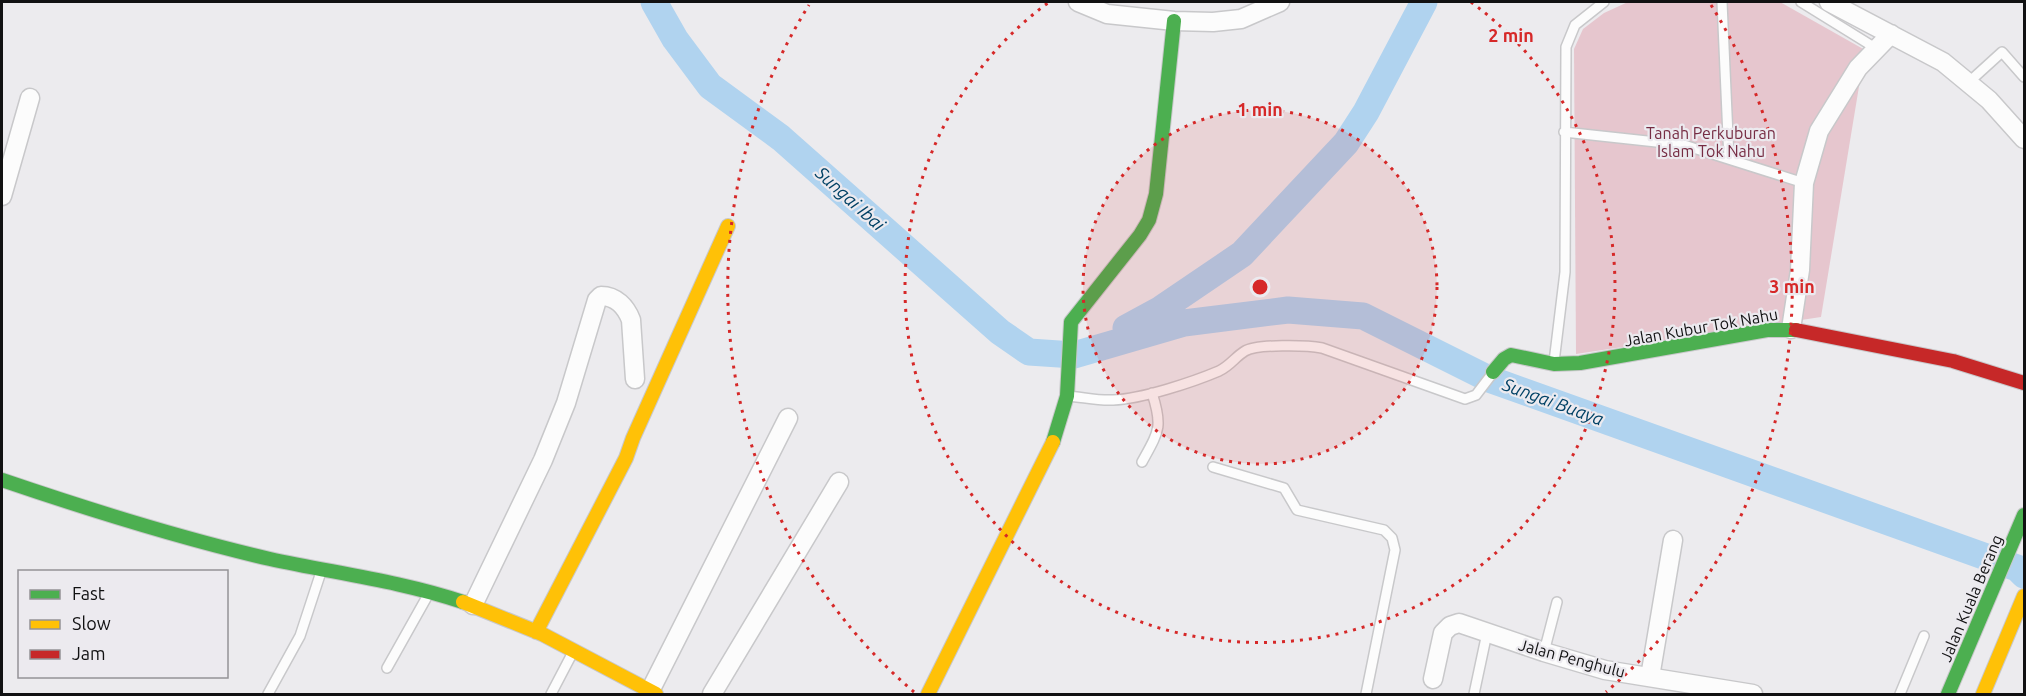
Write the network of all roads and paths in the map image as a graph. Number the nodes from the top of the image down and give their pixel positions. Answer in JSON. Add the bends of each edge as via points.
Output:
{"nodes":[{"id":1,"x":1078,"y":2,"type":"edge"},
{"id":2,"x":1280,"y":2,"type":"edge"},
{"id":3,"x":1604,"y":2,"type":"edge"},
{"id":4,"x":1722,"y":2,"type":"edge"},
{"id":5,"x":1801,"y":2,"type":"edge"},
{"id":6,"x":1829,"y":2,"type":"edge"},
{"id":7,"x":1174,"y":21,"type":"junction"},
{"id":8,"x":1891,"y":34,"type":"junction"},
{"id":9,"x":1877,"y":49,"type":"junction"},
{"id":10,"x":2025,"y":76,"type":"edge"},
{"id":11,"x":1969,"y":82,"type":"junction"},
{"id":12,"x":30,"y":98,"type":"dead end"},
{"id":13,"x":1564,"y":132,"type":"junction"},
{"id":14,"x":2025,"y":139,"type":"edge"},
{"id":15,"x":1729,"y":159,"type":"junction"},
{"id":16,"x":1804,"y":183,"type":"junction"},
{"id":17,"x":2,"y":196,"type":"edge"},
{"id":18,"x":728,"y":226,"type":"dead end"},
{"id":19,"x":1791,"y":329,"type":"junction"},
{"id":20,"x":1554,"y":364,"type":"junction"},
{"id":21,"x":1493,"y":372,"type":"joint"},
{"id":22,"x":635,"y":379,"type":"dead end"},
{"id":23,"x":2025,"y":383,"type":"edge"},
{"id":24,"x":1067,"y":388,"type":"junction"},
{"id":25,"x":1152,"y":393,"type":"junction"},
{"id":26,"x":788,"y":418,"type":"dead end"},
{"id":27,"x":1142,"y":462,"type":"dead end"},
{"id":28,"x":1213,"y":467,"type":"dead end"},
{"id":29,"x":2,"y":480,"type":"edge"},
{"id":30,"x":839,"y":482,"type":"dead end"},
{"id":31,"x":2025,"y":515,"type":"edge"},
{"id":32,"x":1673,"y":540,"type":"dead end"},
{"id":33,"x":321,"y":570,"type":"junction"},
{"id":34,"x":429,"y":592,"type":"junction"},
{"id":35,"x":2025,"y":596,"type":"edge"},
{"id":36,"x":1557,"y":602,"type":"dead end"},
{"id":37,"x":473,"y":605,"type":"junction"},
{"id":38,"x":536,"y":632,"type":"junction"},
{"id":39,"x":1487,"y":633,"type":"junction"},
{"id":40,"x":1923,"y":636,"type":"dead end"},
{"id":41,"x":573,"y":652,"type":"junction"},
{"id":42,"x":1544,"y":652,"type":"junction"},
{"id":43,"x":387,"y":668,"type":"dead end"},
{"id":44,"x":1650,"y":677,"type":"junction"},
{"id":45,"x":1433,"y":679,"type":"dead end"},
{"id":46,"x":653,"y":693,"type":"edge"},
{"id":47,"x":268,"y":694,"type":"edge"},
{"id":48,"x":551,"y":694,"type":"edge"},
{"id":49,"x":712,"y":694,"type":"edge"},
{"id":50,"x":928,"y":694,"type":"edge"},
{"id":51,"x":1366,"y":694,"type":"edge"},
{"id":52,"x":1474,"y":694,"type":"edge"},
{"id":53,"x":1753,"y":694,"type":"edge"},
{"id":54,"x":1900,"y":694,"type":"edge"},
{"id":55,"x":1948,"y":694,"type":"edge"},
{"id":56,"x":1983,"y":694,"type":"edge"}],
"edges":[{"from":1,"to":7,"type":"street","via":[[1107,14]]},
{"from":2,"to":7,"type":"street","via":[[1241,19]]},
{"from":3,"to":13,"type":"lane","via":[[1575,25],[1566,46]]},
{"from":4,"to":15,"type":"lane"},
{"from":5,"to":9,"type":"lane"},
{"from":6,"to":8,"type":"street"},
{"from":7,"to":24,"type":"main road","via":[[1156,194],[1149,220],[1075,314],[1069,330]]},
{"from":8,"to":9,"type":"street"},
{"from":8,"to":11,"type":"street","via":[[1943,62]]},
{"from":9,"to":16,"type":"street","via":[[1858,68],[1819,131]]},
{"from":10,"to":11,"type":"lane","via":[[2002,52]]},
{"from":11,"to":14,"type":"street"},
{"from":12,"to":17,"type":"street"},
{"from":13,"to":15,"type":"lane","via":[[1664,141]]},
{"from":13,"to":20,"type":"lane","via":[[1565,272]]},
{"from":15,"to":16,"type":"lane"},
{"from":16,"to":19,"type":"street","via":[[1800,270]]},
{"from":18,"to":38,"type":"main road","via":[[626,458]]},
{"from":19,"to":20,"type":"main road","name":"Jalan Kubur Tok Nahu","via":[[1599,361]]},
{"from":19,"to":23,"type":"main road","name":"Jalan Kubur Tok Nahu","via":[[1953,361]]},
{"from":20,"to":21,"type":"main road","name":"Jalan Kubur Tok Nahu","via":[[1511,356]]},
{"from":21,"to":25,"type":"lane","via":[[1476,395],[1465,399],[1322,348],[1253,348],[1219,371]]},
{"from":22,"to":37,"type":"street","via":[[631,320],[620,303],[601,296],[555,432]]},
{"from":24,"to":25,"type":"lane","via":[[1112,400]]},
{"from":24,"to":50,"type":"main road","via":[[1051,447]]},
{"from":25,"to":27,"type":"lane","via":[[1160,426]]},
{"from":26,"to":46,"type":"street"},
{"from":28,"to":51,"type":"lane","via":[[1284,488],[1297,510],[1384,530],[1392,538],[1395,550]]},
{"from":29,"to":33,"type":"main road","via":[[220,546]]},
{"from":30,"to":49,"type":"street"},
{"from":31,"to":55,"type":"main road","name":"Jalan Kuala Berang"},
{"from":32,"to":44,"type":"street"},
{"from":33,"to":34,"type":"main road"},
{"from":33,"to":47,"type":"lane","via":[[300,636]]},
{"from":34,"to":37,"type":"main road"},
{"from":34,"to":43,"type":"lane"},
{"from":35,"to":56,"type":"main road"},
{"from":36,"to":42,"type":"lane"},
{"from":37,"to":38,"type":"main road"},
{"from":38,"to":41,"type":"main road"},
{"from":39,"to":42,"type":"street","name":"Jalan Penghulu"},
{"from":39,"to":45,"type":"street","name":"Jalan Penghulu","via":[[1460,623],[1450,626],[1443,633]]},
{"from":39,"to":52,"type":"lane"},
{"from":40,"to":54,"type":"lane"},
{"from":41,"to":46,"type":"main road"},
{"from":41,"to":48,"type":"lane"},
{"from":42,"to":44,"type":"street","name":"Jalan Penghulu","via":[[1605,670]]},
{"from":44,"to":53,"type":"street","name":"Jalan Penghulu"}]}
